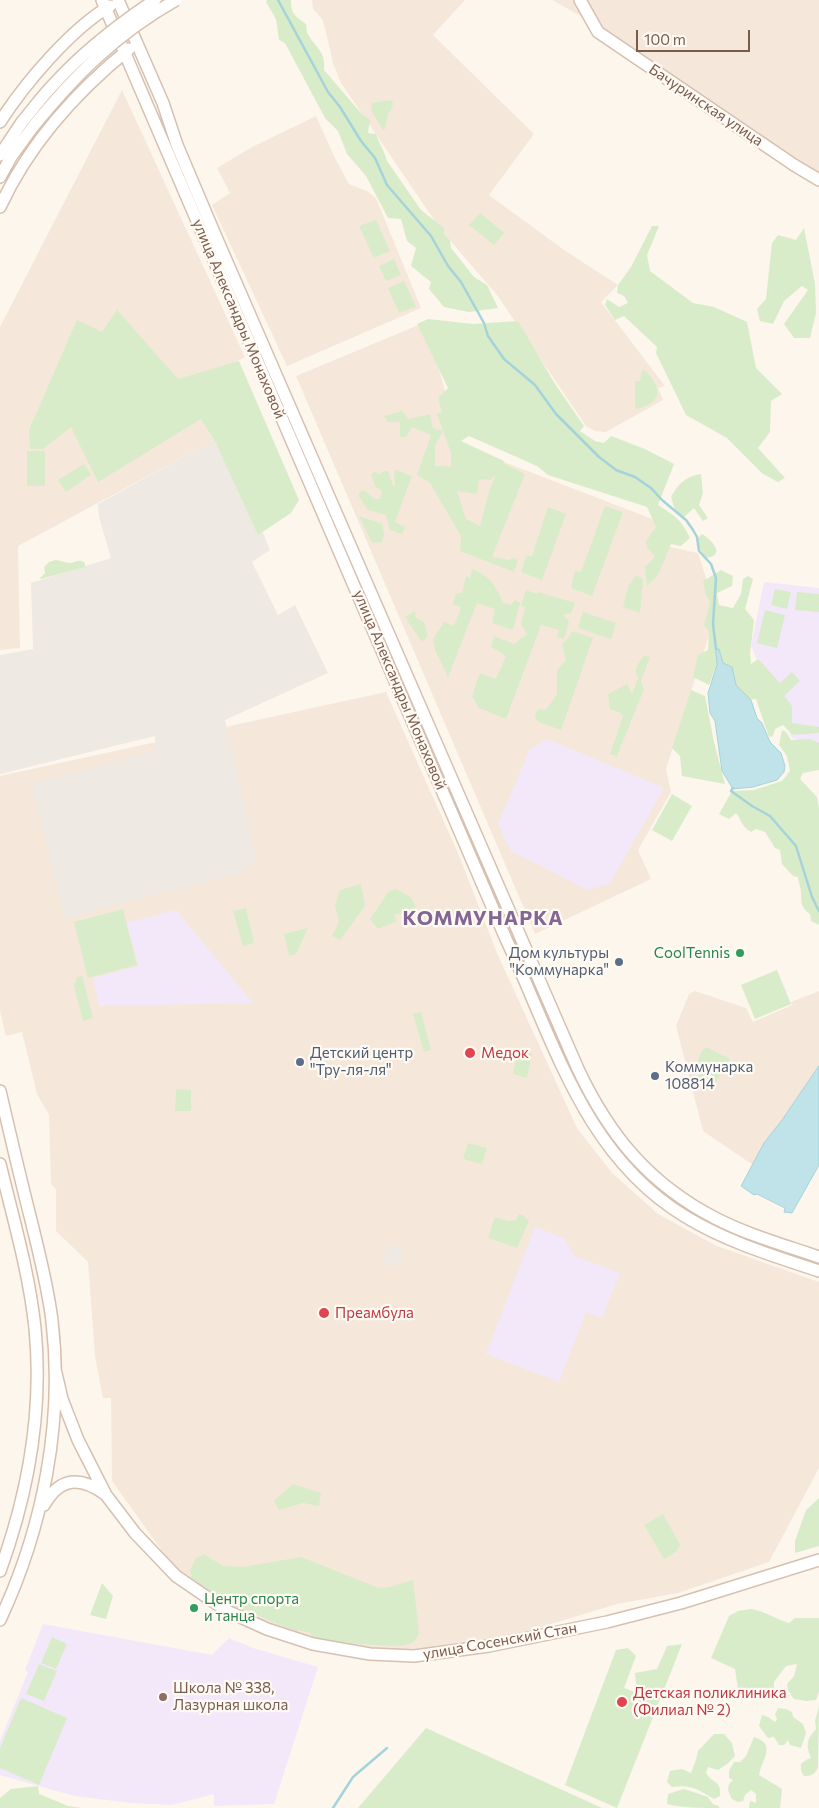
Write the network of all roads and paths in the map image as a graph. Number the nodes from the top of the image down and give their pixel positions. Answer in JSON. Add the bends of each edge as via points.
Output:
{"nodes":[{"id":1,"x":119,"y":0,"type":"edge"},
{"id":2,"x":156,"y":0,"type":"edge"},
{"id":3,"x":176,"y":0,"type":"edge"},
{"id":4,"x":580,"y":0,"type":"edge"},
{"id":5,"x":104,"y":4,"type":"edge"},
{"id":6,"x":136,"y":43,"type":"junction"},
{"id":7,"x":124,"y":53,"type":"junction"},
{"id":8,"x":0,"y":122,"type":"edge"},
{"id":9,"x":27,"y":125,"type":"junction"},
{"id":10,"x":0,"y":155,"type":"edge"},
{"id":11,"x":0,"y":177,"type":"edge"},
{"id":12,"x":819,"y":180,"type":"edge"},
{"id":13,"x":0,"y":207,"type":"edge"},
{"id":14,"x":0,"y":1091,"type":"edge"},
{"id":15,"x":0,"y":1164,"type":"edge"},
{"id":16,"x":819,"y":1257,"type":"edge"},
{"id":17,"x":819,"y":1271,"type":"edge"},
{"id":18,"x":56,"y":1373,"type":"junction"},
{"id":19,"x":106,"y":1495,"type":"junction"},
{"id":20,"x":38,"y":1516,"type":"junction"},
{"id":21,"x":819,"y":1560,"type":"edge"},
{"id":22,"x":0,"y":1571,"type":"edge"},
{"id":23,"x":0,"y":1620,"type":"edge"}],
"edges":[{"from":1,"to":5,"type":"main road"},
{"from":1,"to":6,"type":"main road","name":"улица Александры Монаховой"},
{"from":2,"to":9,"type":"main road","bridge":true,"via":[[80,57],[54,83]]},
{"from":3,"to":9,"type":"main road","bridge":true,"via":[[124,34],[86,66]]},
{"from":4,"to":12,"type":"main road","name":"Бачуринская улица","via":[[598,32]]},
{"from":5,"to":7,"type":"main road","name":"улица Александры Монаховой"},
{"from":5,"to":8,"type":"main road","via":[[39,70]]},
{"from":6,"to":7,"type":"main road"},
{"from":6,"to":16,"type":"main road","name":"улица Александры Монаховой","via":[[216,237],[594,1101],[636,1160],[677,1195],[741,1230]]},
{"from":7,"to":13,"type":"main road","via":[[40,138]]},
{"from":7,"to":17,"type":"main road","name":"улица Александры Монаховой","via":[[506,939],[584,1109],[627,1170],[670,1206],[735,1241]]},
{"from":9,"to":10,"type":"main road"},
{"from":9,"to":11,"type":"main road"},
{"from":14,"to":18,"type":"main road","via":[[46,1288]]},
{"from":15,"to":22,"type":"main road","via":[[27,1276],[37,1352],[28,1470],[21,1506]]},
{"from":18,"to":19,"type":"main road","via":[[70,1420]]},
{"from":18,"to":20,"type":"main road","via":[[51,1447]]},
{"from":19,"to":20,"type":"main road","via":[[85,1483],[66,1483],[51,1493]]},
{"from":19,"to":21,"type":"main road","name":"улица Сосенский Стан","via":[[135,1533],[176,1576],[227,1612],[267,1630],[303,1641],[370,1654],[414,1656],[441,1653],[563,1631],[680,1603]]},
{"from":20,"to":23,"type":"main road"}]}
